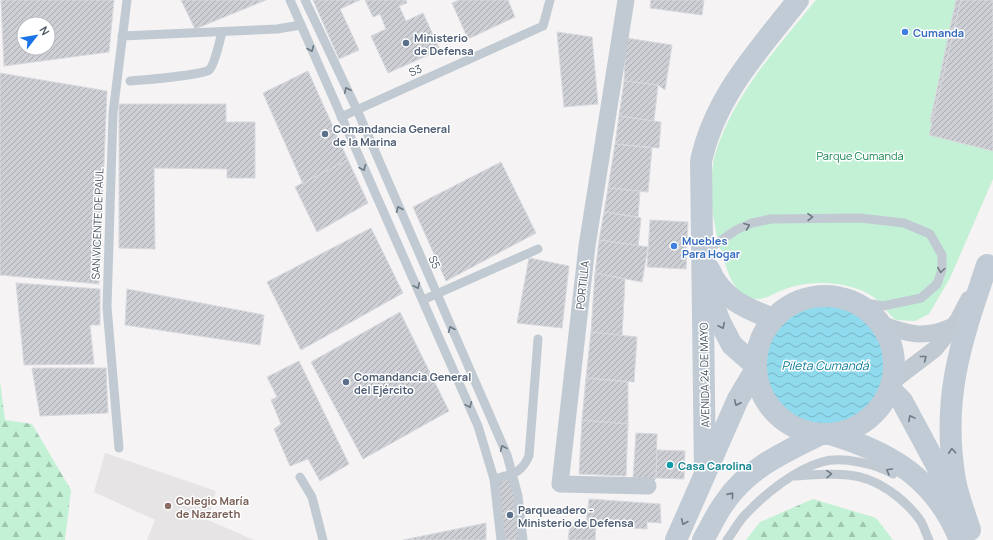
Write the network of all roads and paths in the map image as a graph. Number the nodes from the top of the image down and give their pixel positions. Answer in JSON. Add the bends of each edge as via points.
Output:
{"nodes":[{"id":1,"x":127,"y":0,"type":"edge"},
{"id":2,"x":290,"y":0,"type":"edge"},
{"id":3,"x":305,"y":0,"type":"edge"},
{"id":4,"x":550,"y":0,"type":"edge"},
{"id":5,"x":626,"y":0,"type":"edge"},
{"id":6,"x":798,"y":0,"type":"edge"},
{"id":7,"x":301,"y":25,"type":"junction"},
{"id":8,"x":222,"y":32,"type":"junction"},
{"id":9,"x":122,"y":36,"type":"junction"},
{"id":10,"x":130,"y":81,"type":"dead end"},
{"id":11,"x":357,"y":110,"type":"junction"},
{"id":12,"x":341,"y":117,"type":"junction"},
{"id":13,"x":538,"y":249,"type":"dead end"},
{"id":14,"x":702,"y":254,"type":"junction"},
{"id":15,"x":990,"y":259,"type":"edge"},
{"id":16,"x":703,"y":277,"type":"junction"},
{"id":17,"x":437,"y":295,"type":"junction"},
{"id":18,"x":423,"y":300,"type":"junction"},
{"id":19,"x":849,"y":300,"type":"junction"},
{"id":20,"x":773,"y":319,"type":"junction"},
{"id":21,"x":881,"y":324,"type":"junction"},
{"id":22,"x":951,"y":327,"type":"junction"},
{"id":23,"x":538,"y":339,"type":"dead end"},
{"id":24,"x":756,"y":367,"type":"junction"},
{"id":25,"x":891,"y":385,"type":"junction"},
{"id":26,"x":826,"y":435,"type":"junction"},
{"id":27,"x":119,"y":448,"type":"dead end"},
{"id":28,"x":705,"y":473,"type":"junction"},
{"id":29,"x":513,"y":474,"type":"junction"},
{"id":30,"x":300,"y":477,"type":"dead end"},
{"id":31,"x":790,"y":477,"type":"junction"},
{"id":32,"x":494,"y":479,"type":"junction"},
{"id":33,"x":648,"y":486,"type":"dead end"},
{"id":34,"x":968,"y":537,"type":"edge"},
{"id":35,"x":323,"y":540,"type":"edge"},
{"id":36,"x":501,"y":540,"type":"edge"},
{"id":37,"x":523,"y":540,"type":"edge"},
{"id":38,"x":676,"y":540,"type":"edge"},
{"id":39,"x":703,"y":540,"type":"edge"},
{"id":40,"x":727,"y":540,"type":"edge"},
{"id":41,"x":928,"y":540,"type":"edge"},
{"id":42,"x":950,"y":540,"type":"edge"}],
"edges":[{"from":1,"to":9,"type":"lane","name":"SAN VICENTE DE PAUL"},
{"from":2,"to":7,"type":"lane"},
{"from":11,"to":3,"type":"lane","name":"S5","one_way":true},
{"from":4,"to":11,"type":"lane","name":"S3","via":[[543,26]]},
{"from":5,"to":33,"type":"street","name":"PORTILLA","via":[[587,246],[560,484]]},
{"from":6,"to":14,"type":"main road","name":"AVENIDA 24 DE MAYO","via":[[726,94],[705,141],[701,161]]},
{"from":7,"to":8,"type":"lane"},
{"from":7,"to":12,"type":"lane","one_way":true},
{"from":8,"to":9,"type":"lane"},
{"from":8,"to":10,"type":"lane","via":[[210,70]]},
{"from":9,"to":27,"type":"lane","name":"SAN VICENTE DE PAUL","via":[[113,113],[106,307]]},
{"from":11,"to":12,"type":"lane","name":"S3"},
{"from":17,"to":11,"type":"lane","name":"S5","one_way":true},
{"from":12,"to":18,"type":"lane","one_way":true},
{"from":13,"to":17,"type":"lane"},
{"from":14,"to":16,"type":"main road","name":"AVENIDA 24 DE MAYO"},
{"from":14,"to":19,"type":"lane","one_way":true,"via":[[736,230],[752,223],[779,218],[879,220],[904,223],[930,234],[942,255],[942,270],[937,284],[921,298],[883,306]]},
{"from":14,"to":20,"type":"main road","name":"AVENIDA 24 DE MAYO","via":[[714,282],[723,292],[741,305]]},
{"from":15,"to":22,"type":"street","via":[[958,320]]},
{"from":34,"to":15,"type":"main road","one_way":true,"via":[[955,481],[951,403],[959,352]]},
{"from":16,"to":24,"type":"main road","name":"AVENIDA 24 DE MAYO","one_way":true,"via":[[712,304],[732,345]]},
{"from":16,"to":28,"type":"main road","name":"AVENIDA 24 DE MAYO"},
{"from":17,"to":18,"type":"lane"},
{"from":29,"to":17,"type":"lane","name":"S5","one_way":true},
{"from":18,"to":32,"type":"lane","one_way":true,"via":[[478,426]]},
{"from":19,"to":20,"type":"main road","via":[[830,296],[805,299],[787,307]]},
{"from":19,"to":21,"type":"main road","via":[[866,310]]},
{"from":20,"to":24,"type":"main road","via":[[761,339]]},
{"from":21,"to":22,"type":"street","via":[[922,335],[934,334]]},
{"from":21,"to":25,"type":"main road","via":[[892,348],[894,368]]},
{"from":25,"to":22,"type":"street","one_way":true,"via":[[935,350]]},
{"from":23,"to":29,"type":"lane","via":[[528,456],[524,467]]},
{"from":24,"to":26,"type":"main road","via":[[763,396],[775,414],[798,430]]},
{"from":24,"to":28,"type":"main road","one_way":true,"via":[[738,399]]},
{"from":25,"to":26,"type":"main road","via":[[884,402],[871,418],[853,429]]},
{"from":34,"to":25,"type":"main road","one_way":true,"via":[[902,401]]},
{"from":26,"to":34,"type":"main road","via":[[877,451],[914,474]]},
{"from":39,"to":26,"type":"main road","one_way":true,"via":[[724,503],[741,483],[768,462]]},
{"from":28,"to":38,"type":"main road","one_way":true},
{"from":29,"to":32,"type":"lane"},
{"from":29,"to":37,"type":"lane","name":"S5"},
{"from":30,"to":35,"type":"lane","via":[[312,497]]},
{"from":31,"to":40,"type":"lane","via":[[746,513]]},
{"from":31,"to":41,"type":"lane","one_way":true,"via":[[850,475],[873,482],[910,508],[921,522]]},
{"from":42,"to":31,"type":"lane","one_way":true,"via":[[940,518],[931,506],[907,482],[884,468],[855,461],[823,461]]},
{"from":32,"to":36,"type":"lane"}]}
